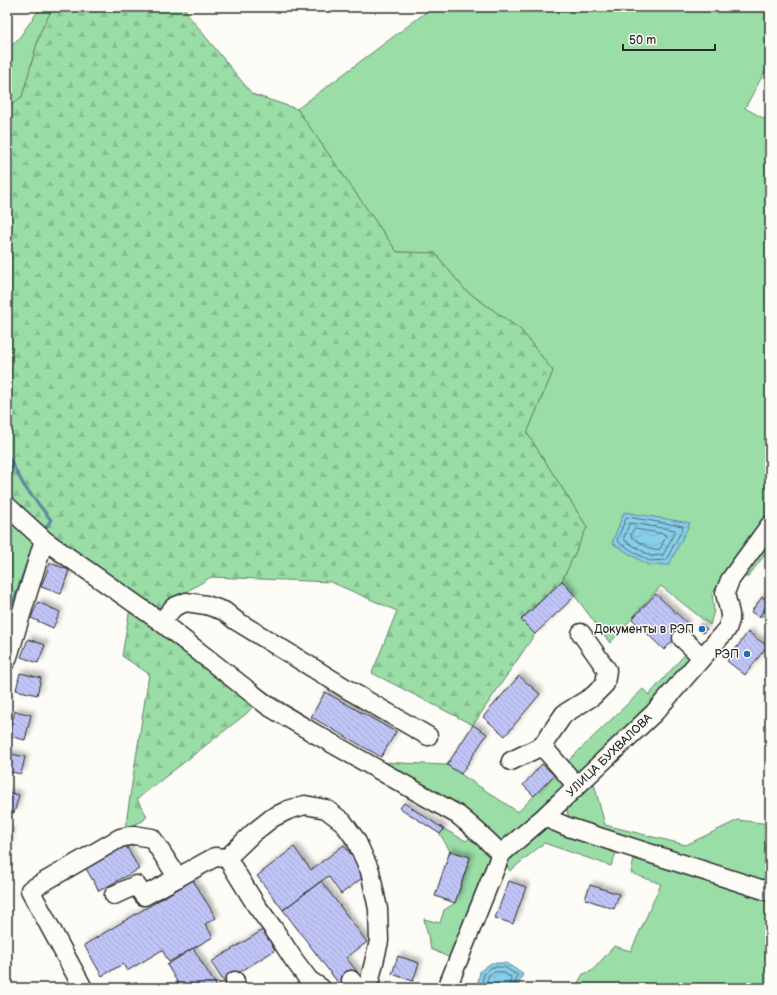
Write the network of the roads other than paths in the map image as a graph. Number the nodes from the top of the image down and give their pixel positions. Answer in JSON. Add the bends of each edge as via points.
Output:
{"nodes":[{"id":1,"x":7,"y":506,"type":"edge"},
{"id":2,"x":770,"y":525,"type":"edge"},
{"id":3,"x":44,"y":540,"type":"junction"},
{"id":4,"x":161,"y":622,"type":"junction"},
{"id":5,"x":581,"y":633,"type":"dead end"},
{"id":6,"x":682,"y":638,"type":"dead end"},
{"id":7,"x":702,"y":657,"type":"junction"},
{"id":8,"x":7,"y":660,"type":"edge"},
{"id":9,"x":428,"y":736,"type":"dead end"},
{"id":10,"x":542,"y":746,"type":"junction"},
{"id":11,"x":511,"y":761,"type":"dead end"},
{"id":12,"x":577,"y":786,"type":"junction"},
{"id":13,"x":544,"y":817,"type":"junction"},
{"id":14,"x":501,"y":854,"type":"junction"},
{"id":15,"x":227,"y":858,"type":"junction"},
{"id":16,"x":178,"y":878,"type":"junction"},
{"id":17,"x":770,"y":892,"type":"edge"},
{"id":18,"x":114,"y":895,"type":"dead end"},
{"id":19,"x":83,"y":988,"type":"edge"},
{"id":20,"x":321,"y":988,"type":"edge"},
{"id":21,"x":368,"y":988,"type":"edge"},
{"id":22,"x":446,"y":988,"type":"edge"}],
"edges":[{"from":1,"to":3,"type":"street"},
{"from":2,"to":7,"type":"street","name":"УЛИЦА БУХВАЛОВА","via":[[730,580],[725,593],[730,614],[727,629]]},
{"from":3,"to":4,"type":"street"},
{"from":3,"to":8,"type":"street"},
{"from":4,"to":9,"type":"street","via":[[174,607],[186,602],[224,611],[352,692]]},
{"from":4,"to":14,"type":"street","via":[[268,706],[458,815]]},
{"from":5,"to":10,"type":"street","via":[[607,670],[605,684],[593,696],[564,714]]},
{"from":6,"to":7,"type":"street"},
{"from":7,"to":12,"type":"street","name":"УЛИЦА БУХВАЛОВА","via":[[654,713]]},
{"from":10,"to":11,"type":"street"},
{"from":10,"to":12,"type":"street"},
{"from":12,"to":13,"type":"street","name":"УЛИЦА БУХВАЛОВА"},
{"from":13,"to":14,"type":"street","name":"УЛИЦА БУХВАЛОВА"},
{"from":13,"to":17,"type":"street"},
{"from":14,"to":22,"type":"street","name":"УЛИЦА БУХВАЛОВА"},
{"from":15,"to":16,"type":"street","via":[[215,857]]},
{"from":15,"to":20,"type":"street","via":[[294,960],[309,980]]},
{"from":15,"to":21,"type":"street","via":[[272,818],[288,810],[305,805],[326,809],[343,822],[356,840],[370,871],[378,908],[380,941]]},
{"from":16,"to":18,"type":"street","via":[[144,896],[136,885]]},
{"from":16,"to":19,"type":"street","via":[[152,838],[134,835],[120,838],[30,890]]}]}
